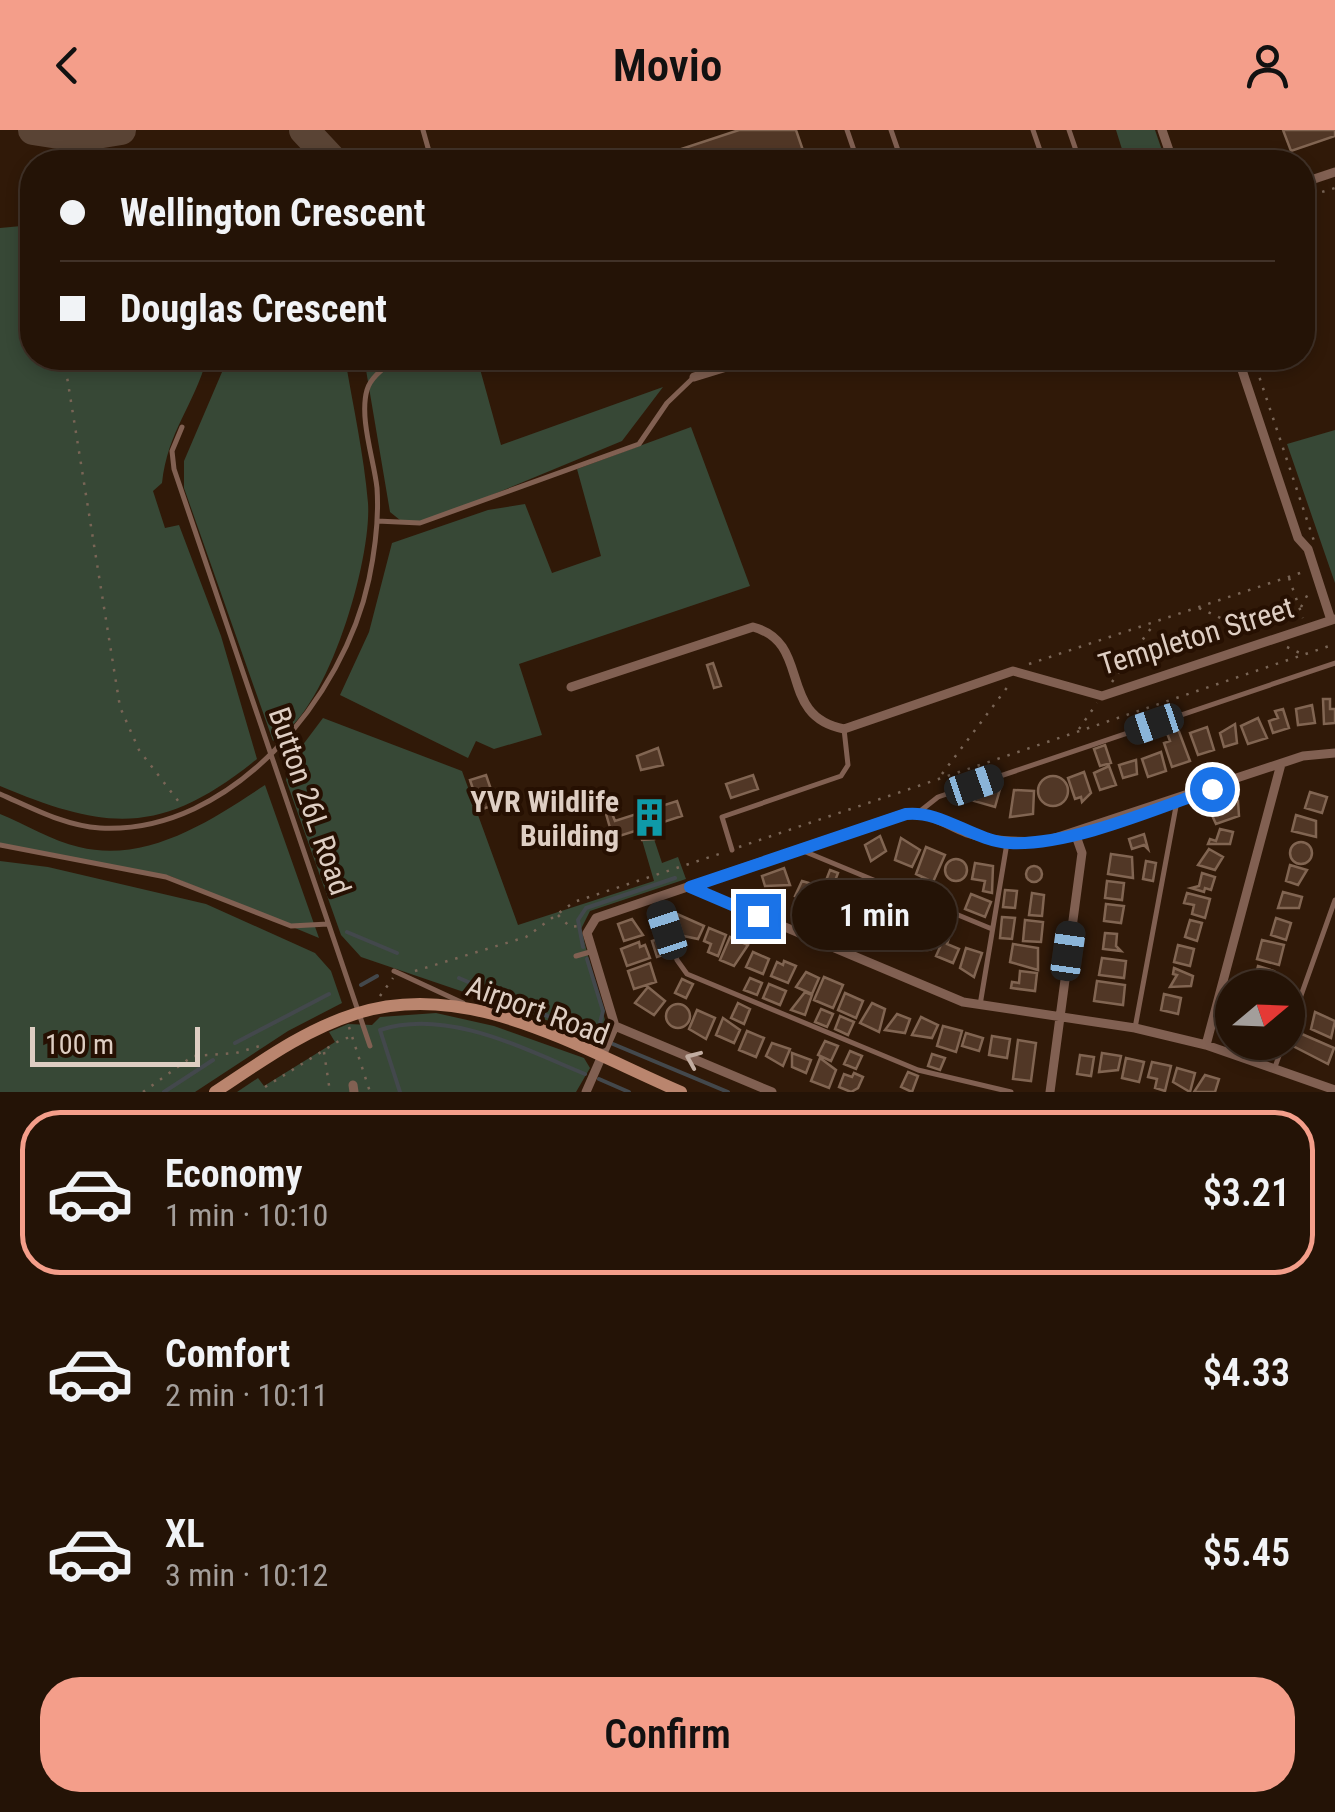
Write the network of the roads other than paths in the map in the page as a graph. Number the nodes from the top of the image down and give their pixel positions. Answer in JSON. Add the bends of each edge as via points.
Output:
{"nodes":[{"id":1,"x":383,"y":370,"type":"edge"},
{"id":2,"x":719,"y":370,"type":"edge"},
{"id":3,"x":1242,"y":370,"type":"edge"},
{"id":4,"x":694,"y":378,"type":"joint"},
{"id":5,"x":182,"y":427,"type":"dead end"},
{"id":6,"x":377,"y":522,"type":"junction"},
{"id":7,"x":1333,"y":620,"type":"edge"},
{"id":8,"x":1335,"y":663,"type":"edge"},
{"id":9,"x":571,"y":687,"type":"dead end"},
{"id":10,"x":844,"y":729,"type":"junction"},
{"id":11,"x":270,"y":753,"type":"junction"},
{"id":12,"x":1335,"y":753,"type":"edge"},
{"id":13,"x":1281,"y":764,"type":"junction"},
{"id":14,"x":0,"y":794,"type":"edge"},
{"id":15,"x":1178,"y":801,"type":"junction"},
{"id":16,"x":919,"y":812,"type":"junction"},
{"id":17,"x":1075,"y":833,"type":"junction"},
{"id":18,"x":1008,"y":843,"type":"junction"},
{"id":19,"x":0,"y":844,"type":"edge"},
{"id":20,"x":799,"y":849,"type":"junction"},
{"id":21,"x":731,"y":850,"type":"road end"},
{"id":22,"x":690,"y":887,"type":"junction"},
{"id":23,"x":657,"y":899,"type":"junction"},
{"id":24,"x":1335,"y":900,"type":"edge"},
{"id":25,"x":328,"y":924,"type":"junction"},
{"id":26,"x":992,"y":928,"type":"junction"},
{"id":27,"x":593,"y":951,"type":"junction"},
{"id":28,"x":576,"y":956,"type":"dead end"},
{"id":29,"x":394,"y":971,"type":"dead end"},
{"id":30,"x":1305,"y":984,"type":"edge"},
{"id":31,"x":980,"y":1005,"type":"junction"},
{"id":32,"x":470,"y":1006,"type":"junction"},
{"id":33,"x":358,"y":1012,"type":"junction"},
{"id":34,"x":1059,"y":1016,"type":"junction"},
{"id":35,"x":615,"y":1026,"type":"junction"},
{"id":36,"x":1135,"y":1028,"type":"junction"},
{"id":37,"x":1206,"y":1045,"type":"junction"},
{"id":38,"x":370,"y":1046,"type":"dead end"},
{"id":39,"x":601,"y":1058,"type":"junction"},
{"id":40,"x":1278,"y":1060,"type":"edge"},
{"id":41,"x":1275,"y":1067,"type":"junction"},
{"id":42,"x":1335,"y":1090,"type":"edge"},
{"id":43,"x":214,"y":1092,"type":"edge"},
{"id":44,"x":586,"y":1092,"type":"edge"},
{"id":45,"x":681,"y":1092,"type":"edge"},
{"id":46,"x":772,"y":1092,"type":"edge"},
{"id":47,"x":1011,"y":1092,"type":"edge"},
{"id":48,"x":1050,"y":1092,"type":"edge"}],
"edges":[{"from":1,"to":6,"type":"lane","via":[[371,380],[366,403]]},
{"from":2,"to":4,"type":"street"},
{"from":3,"to":7,"type":"street"},
{"from":4,"to":6,"type":"lane","via":[[666,403],[639,444],[420,523]]},
{"from":5,"to":11,"type":"lane","name":"Button 26L Road","via":[[172,451],[174,469]]},
{"from":6,"to":11,"type":"lane","via":[[350,640],[318,697]]},
{"from":7,"to":10,"type":"street","name":"Templeton Street","via":[[1102,696],[1012,671]]},
{"from":8,"to":16,"type":"lane","via":[[938,797]]},
{"from":9,"to":10,"type":"street","via":[[752,627],[769,631],[784,646],[808,712]]},
{"from":10,"to":21,"type":"lane","via":[[848,764],[841,776],[722,818]]},
{"from":11,"to":14,"type":"lane","via":[[187,810],[143,825],[94,828]]},
{"from":11,"to":25,"type":"lane","name":"Button 26L Road"},
{"from":12,"to":13,"type":"street"},
{"from":13,"to":15,"type":"street"},
{"from":13,"to":37,"type":"street"},
{"from":15,"to":17,"type":"street"},
{"from":15,"to":36,"type":"lane"},
{"from":16,"to":18,"type":"street"},
{"from":16,"to":20,"type":"street"},
{"from":17,"to":18,"type":"street"},
{"from":17,"to":34,"type":"street","via":[[1082,853]]},
{"from":18,"to":26,"type":"lane"},
{"from":19,"to":25,"type":"lane","name":"Button 26L Road","via":[[166,877],[291,926]]},
{"from":20,"to":22,"type":"street"},
{"from":20,"to":26,"type":"lane"},
{"from":22,"to":23,"type":"street"},
{"from":22,"to":31,"type":"street"},
{"from":23,"to":27,"type":"street","via":[[596,918],[588,933]]},
{"from":23,"to":47,"type":"lane","via":[[676,960],[687,974],[918,1070]]},
{"from":24,"to":30,"type":"lane"},
{"from":25,"to":33,"type":"lane"},
{"from":26,"to":31,"type":"lane"},
{"from":27,"to":28,"type":"lane"},
{"from":27,"to":35,"type":"street"},
{"from":29,"to":32,"type":"lane"},
{"from":31,"to":34,"type":"street"},
{"from":32,"to":33,"type":"street","name":"Airport Road","via":[[414,1003]]},
{"from":32,"to":39,"type":"street","name":"Airport Road"},
{"from":33,"to":38,"type":"lane"},
{"from":33,"to":43,"type":"street","name":"Airport Road","via":[[297,1039]]},
{"from":34,"to":36,"type":"street"},
{"from":34,"to":48,"type":"street"},
{"from":35,"to":39,"type":"street"},
{"from":46,"to":35,"type":"street","one_way":true},
{"from":36,"to":37,"type":"street"},
{"from":37,"to":41,"type":"street"},
{"from":39,"to":44,"type":"street"},
{"from":39,"to":45,"type":"street","name":"Airport Road"},
{"from":40,"to":41,"type":"lane"},
{"from":41,"to":42,"type":"street"}]}
